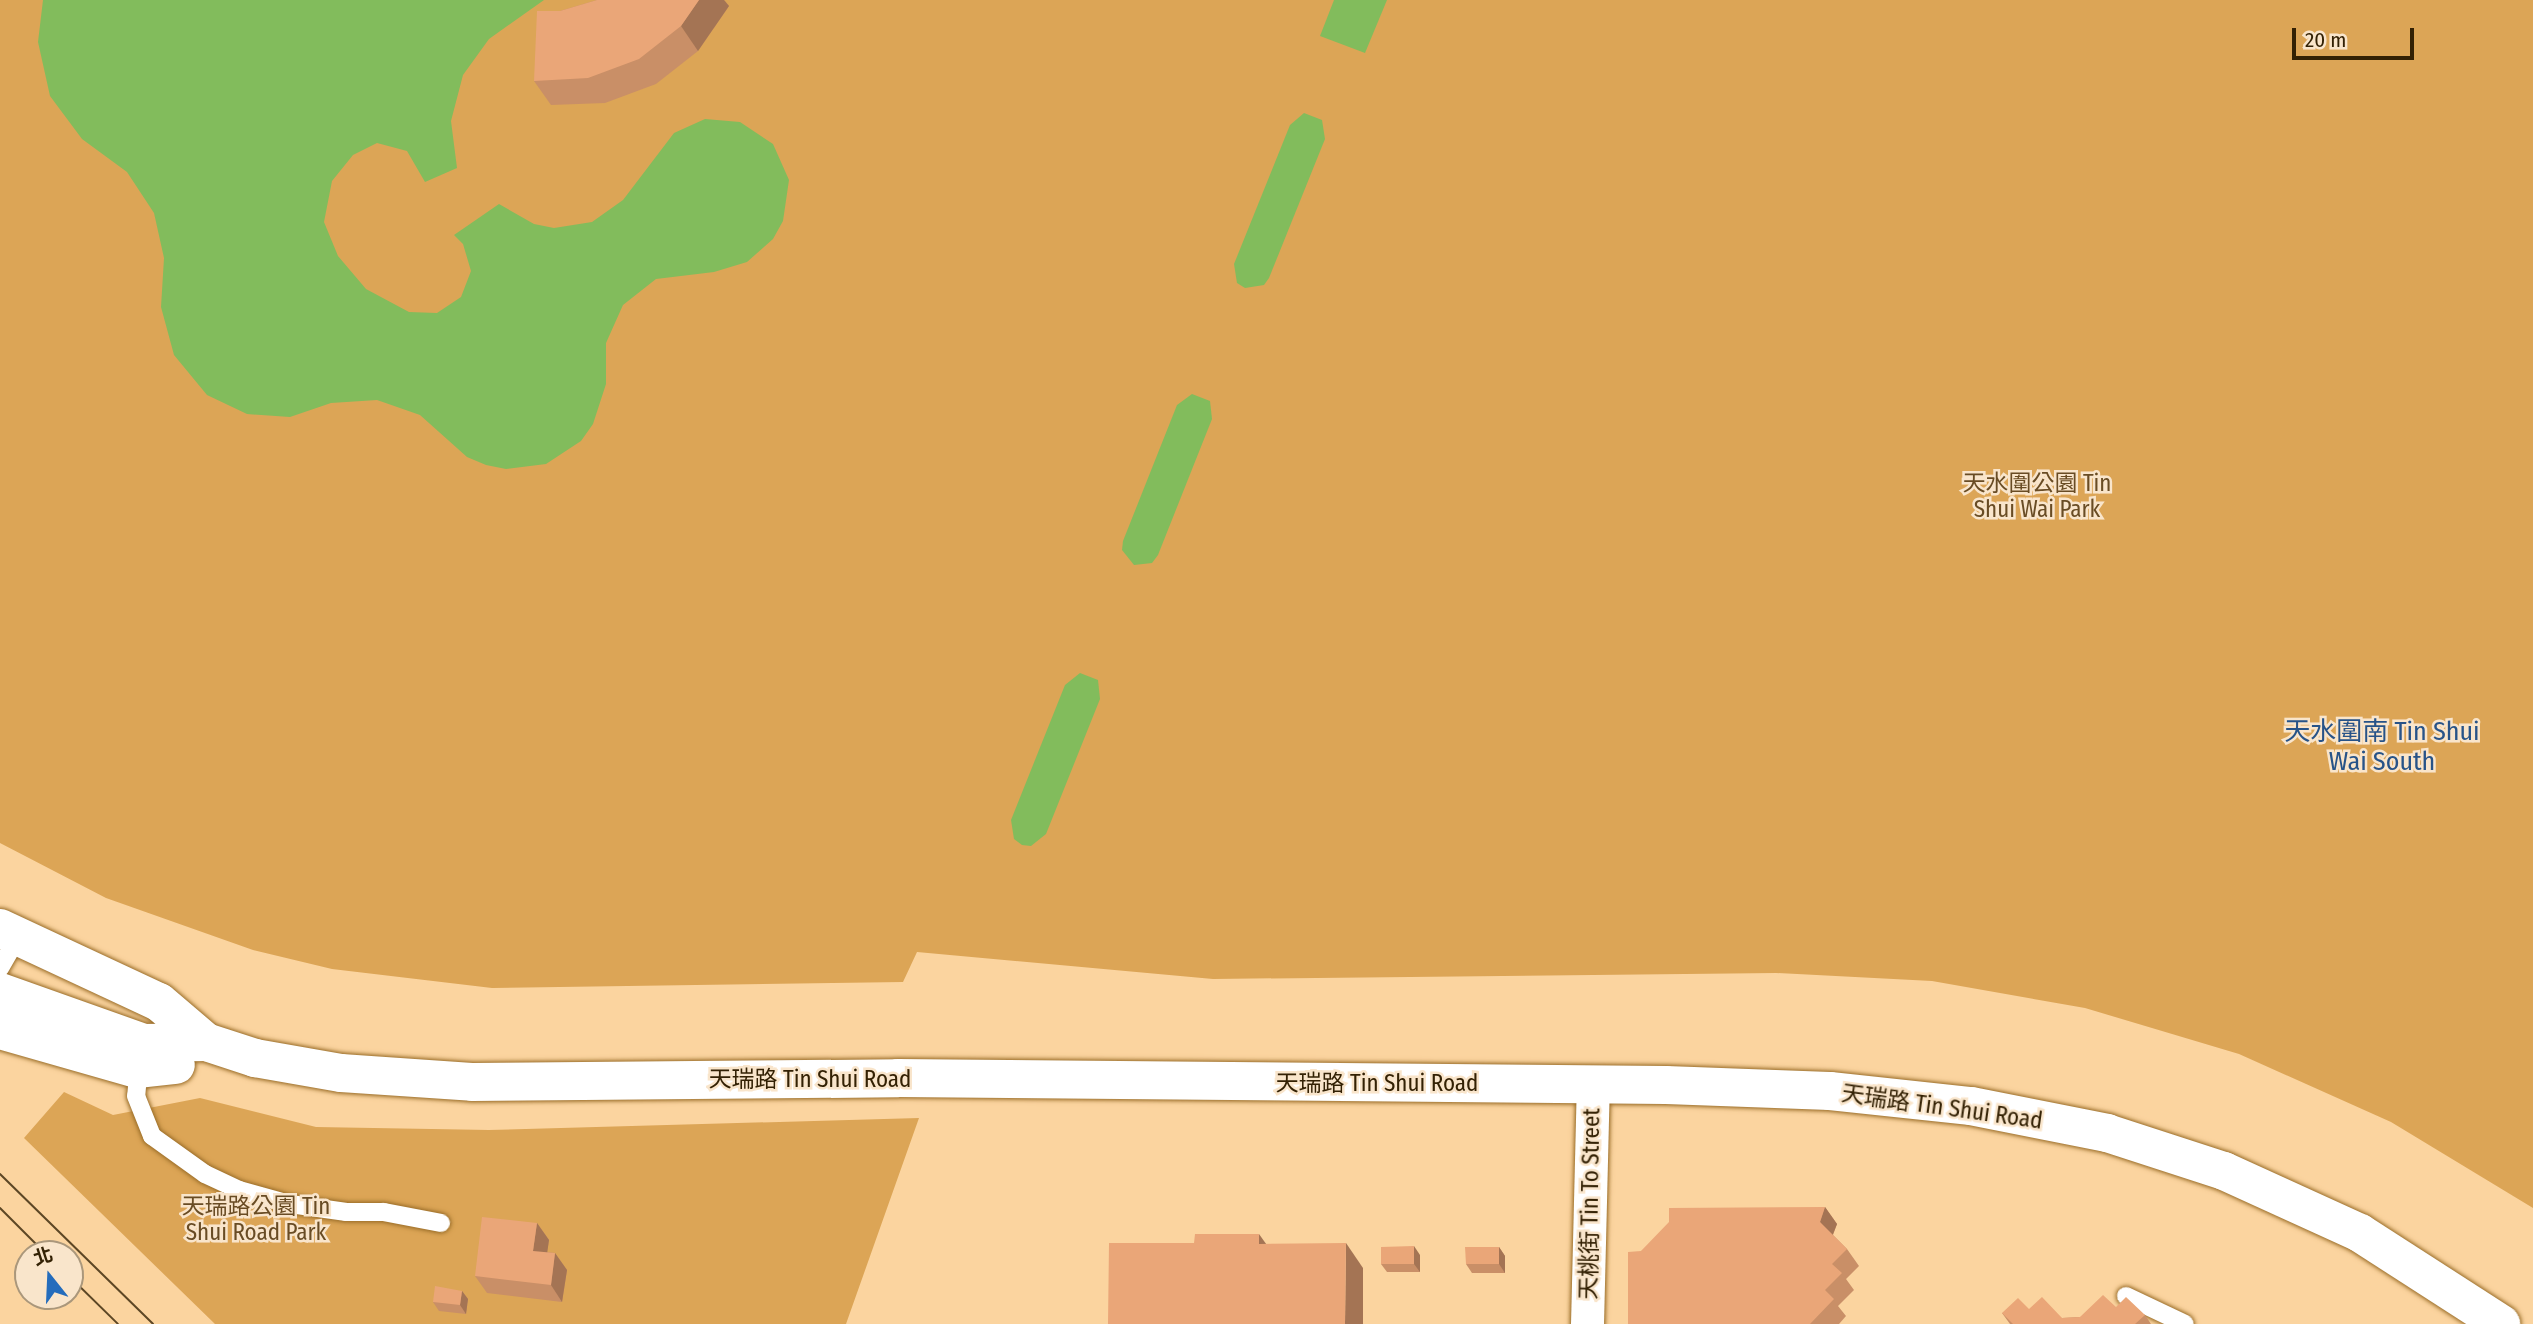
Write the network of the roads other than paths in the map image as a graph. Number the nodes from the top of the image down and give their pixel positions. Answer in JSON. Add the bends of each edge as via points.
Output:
{"nodes":[{"id":1,"x":5,"y":945,"type":"edge"},
{"id":2,"x":0,"y":992,"type":"edge"},
{"id":3,"x":0,"y":1030,"type":"edge"},
{"id":4,"x":206,"y":1042,"type":"junction"},
{"id":5,"x":141,"y":1056,"type":"junction"},
{"id":6,"x":255,"y":1058,"type":"junction"},
{"id":7,"x":1593,"y":1084,"type":"junction"},
{"id":8,"x":441,"y":1223,"type":"dead end"},
{"id":9,"x":2126,"y":1296,"type":"edge"},
{"id":10,"x":1587,"y":1324,"type":"edge"},
{"id":11,"x":2185,"y":1324,"type":"edge"},
{"id":12,"x":2501,"y":1324,"type":"edge"}],
"edges":[{"from":1,"to":4,"type":"main road","name":"天瑞路 Tin Shui Road","via":[[159,1002]]},
{"from":2,"to":5,"type":"main road","name":"天瑞路 Tin Shui Road"},
{"from":3,"to":5,"type":"main road"},
{"from":4,"to":5,"type":"main road","name":"天瑞路 Tin Shui Road"},
{"from":4,"to":6,"type":"main road","name":"天瑞路 Tin Shui Road"},
{"from":5,"to":6,"type":"main road"},
{"from":5,"to":8,"type":"lane","via":[[136,1096],[152,1136],[205,1174],[239,1190],[290,1204],[384,1212]]},
{"from":6,"to":7,"type":"main road","name":"天瑞路 Tin Shui Road","via":[[341,1073],[472,1082]]},
{"from":7,"to":10,"type":"street","name":"天桃街 Tin To Street"},
{"from":7,"to":12,"type":"main road","name":"天瑞路 Tin Shui Road","via":[[1830,1091],[1971,1106],[2107,1133],[2224,1171],[2360,1233]]},
{"from":9,"to":11,"type":"lane"}]}
